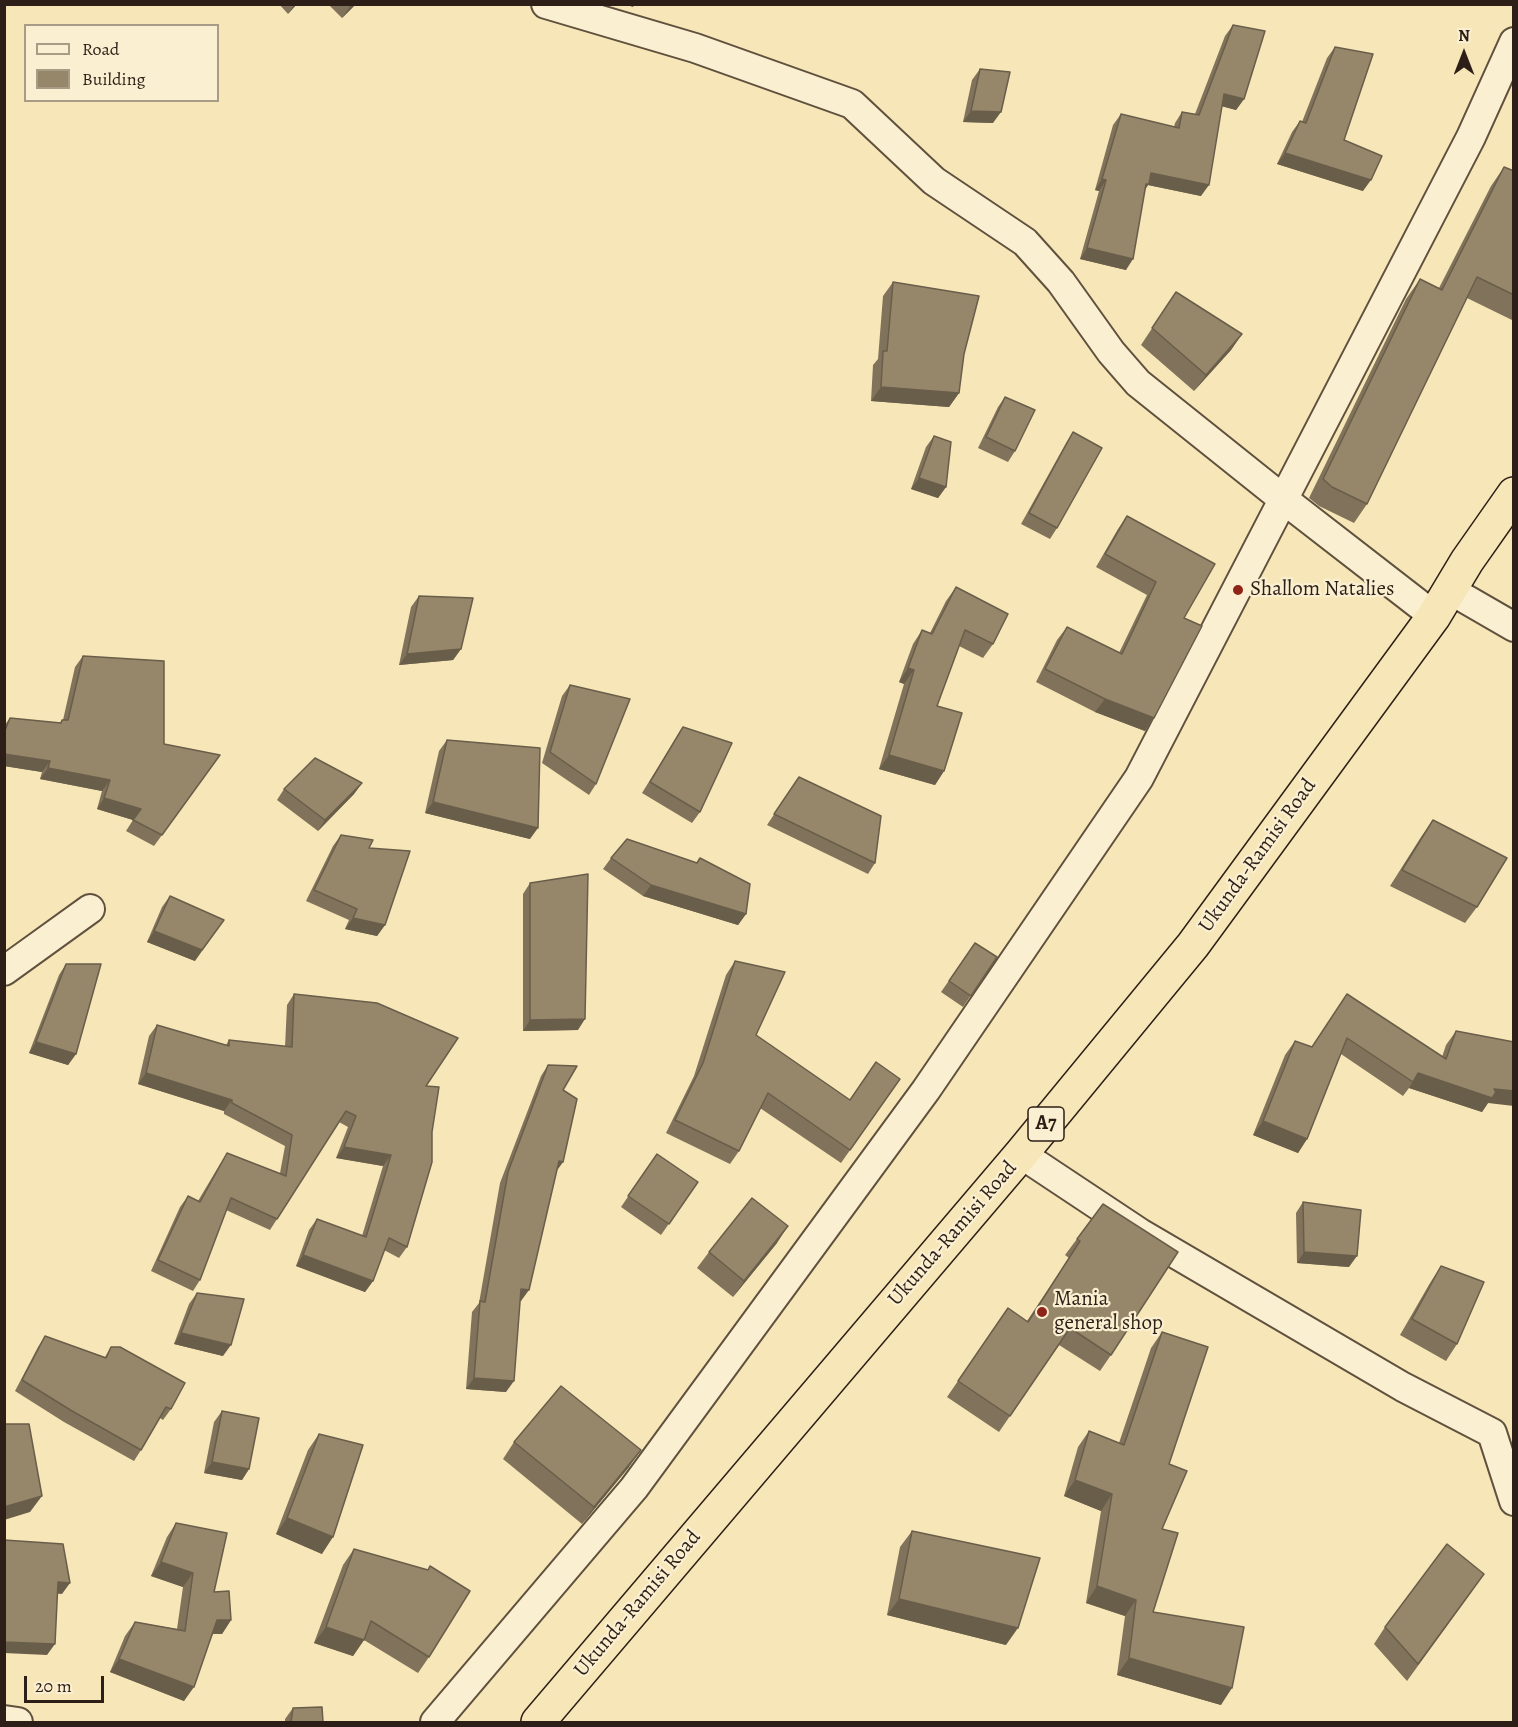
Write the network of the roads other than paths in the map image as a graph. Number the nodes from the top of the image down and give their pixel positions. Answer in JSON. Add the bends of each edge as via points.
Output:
{"nodes":[{"id":1,"x":546,"y":4,"type":"edge"},
{"id":2,"x":1514,"y":42,"type":"edge"},
{"id":3,"x":1514,"y":494,"type":"edge"},
{"id":4,"x":1283,"y":499,"type":"junction"},
{"id":5,"x":1442,"y":603,"type":"junction"},
{"id":6,"x":1514,"y":627,"type":"edge"},
{"id":7,"x":90,"y":909,"type":"dead end"},
{"id":8,"x":4,"y":972,"type":"edge"},
{"id":9,"x":1021,"y":1154,"type":"junction"},
{"id":10,"x":1514,"y":1501,"type":"edge"},
{"id":11,"x":4,"y":1720,"type":"edge"},
{"id":12,"x":18,"y":1722,"type":"edge"},
{"id":13,"x":435,"y":1722,"type":"edge"},
{"id":14,"x":538,"y":1722,"type":"edge"}],
"edges":[{"from":1,"to":4,"type":"street","via":[[695,48],[852,104],[934,181],[1025,242],[1061,282],[1138,383]]},
{"from":2,"to":4,"type":"street","via":[[1471,136]]},
{"from":3,"to":5,"type":"highway","name":"Ukunda-Ramisi Road","number":"A7"},
{"from":4,"to":5,"type":"street"},
{"from":4,"to":13,"type":"street","via":[[1139,778],[926,1090],[634,1488]]},
{"from":5,"to":6,"type":"street"},
{"from":5,"to":9,"type":"highway","name":"Ukunda-Ramisi Road","number":"A7","via":[[1193,945]]},
{"from":7,"to":8,"type":"street"},
{"from":9,"to":10,"type":"street","via":[[1150,1239],[1403,1387],[1492,1433]]},
{"from":9,"to":14,"type":"highway","name":"Ukunda-Ramisi Road","number":"A7"},
{"from":11,"to":12,"type":"street"}]}
